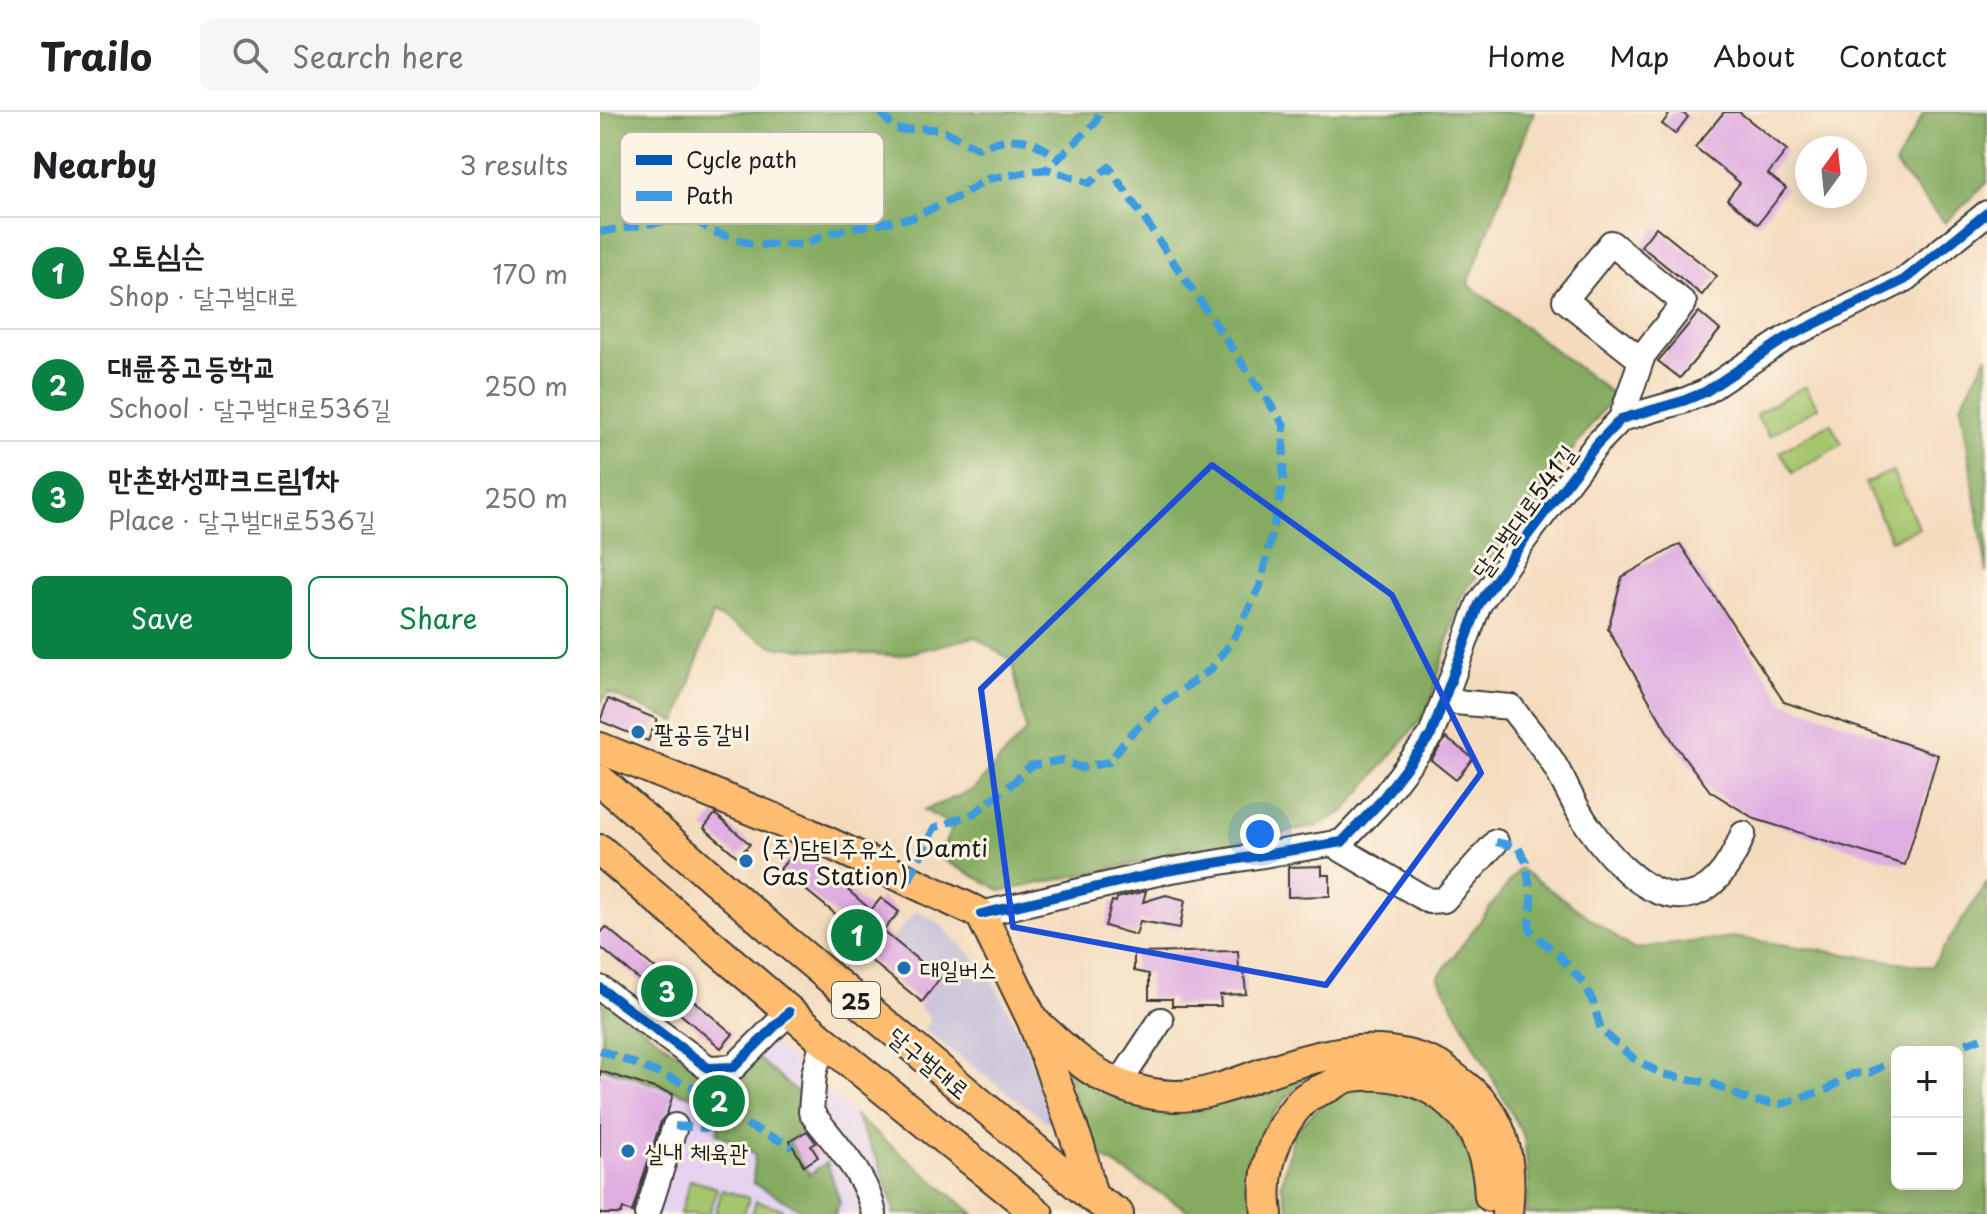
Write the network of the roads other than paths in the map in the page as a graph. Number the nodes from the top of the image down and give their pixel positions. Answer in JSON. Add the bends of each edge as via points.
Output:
{"nodes":[{"id":1,"x":1987,"y":213,"type":"edge"},
{"id":2,"x":1641,"y":360,"type":"junction"},
{"id":3,"x":1621,"y":419,"type":"junction"},
{"id":4,"x":1444,"y":701,"type":"junction"},
{"id":5,"x":600,"y":748,"type":"edge"},
{"id":6,"x":600,"y":780,"type":"edge"},
{"id":7,"x":1743,"y":834,"type":"dead end"},
{"id":8,"x":1496,"y":842,"type":"dead end"},
{"id":9,"x":1332,"y":844,"type":"junction"},
{"id":10,"x":600,"y":850,"type":"edge"},
{"id":11,"x":981,"y":914,"type":"junction"},
{"id":12,"x":600,"y":988,"type":"edge"},
{"id":13,"x":789,"y":1012,"type":"junction"},
{"id":14,"x":1161,"y":1020,"type":"dead end"},
{"id":15,"x":1033,"y":1021,"type":"junction"},
{"id":16,"x":823,"y":1040,"type":"junction"},
{"id":17,"x":1118,"y":1085,"type":"junction"},
{"id":18,"x":675,"y":1126,"type":"dead end"},
{"id":19,"x":1092,"y":1197,"type":"junction"},
{"id":20,"x":647,"y":1214,"type":"edge"},
{"id":21,"x":874,"y":1214,"type":"edge"},
{"id":22,"x":1038,"y":1214,"type":"edge"},
{"id":23,"x":1118,"y":1214,"type":"edge"},
{"id":24,"x":1267,"y":1214,"type":"edge"},
{"id":25,"x":1487,"y":1214,"type":"edge"},
{"id":26,"x":1507,"y":1214,"type":"edge"}],
"edges":[{"from":1,"to":3,"type":"street","via":[[1904,280],[1786,338],[1705,392]]},
{"from":2,"to":2,"type":"street","via":[[1684,303],[1611,243],[1565,300]]},
{"from":2,"to":3,"type":"street"},
{"from":3,"to":4,"type":"street","name":"달구벌대로541길","via":[[1479,604]]},
{"from":4,"to":7,"type":"street","via":[[1511,707],[1552,760],[1587,825],[1622,868],[1652,890],[1674,898],[1697,893],[1718,880]]},
{"from":4,"to":9,"type":"street","name":"달구벌대로541길","via":[[1431,735],[1396,781],[1342,842]]},
{"from":5,"to":11,"type":"main road","via":[[799,829]]},
{"from":6,"to":19,"type":"main road","name":"달구벌대로","number":"25"},
{"from":8,"to":9,"type":"street","via":[[1444,900],[1429,901]]},
{"from":9,"to":11,"type":"street","via":[[1166,871]]},
{"from":10,"to":13,"type":"main road","name":"달구벌대로","number":"25"},
{"from":11,"to":15,"type":"main road"},
{"from":12,"to":13,"type":"street","via":[[708,1068],[734,1067]]},
{"from":13,"to":16,"type":"main road","name":"달구벌대로","number":"25"},
{"from":14,"to":17,"type":"street"},
{"from":15,"to":17,"type":"main road","via":[[1080,1063]]},
{"from":15,"to":19,"type":"main road"},
{"from":16,"to":21,"type":"street","via":[[811,1112],[859,1176]]},
{"from":16,"to":22,"type":"main road","name":"달구벌대로","number":"25"},
{"from":17,"to":26,"type":"main road","via":[[1177,1096],[1328,1055],[1362,1049],[1397,1052],[1439,1067],[1480,1099],[1501,1132],[1510,1179]]},
{"from":18,"to":20,"type":"street"},
{"from":19,"to":23,"type":"main road","name":"달구벌대로","number":"25"},
{"from":24,"to":25,"type":"main road","via":[[1268,1163],[1279,1134],[1304,1098],[1349,1076],[1401,1076],[1442,1095],[1470,1122],[1489,1168]]}]}
